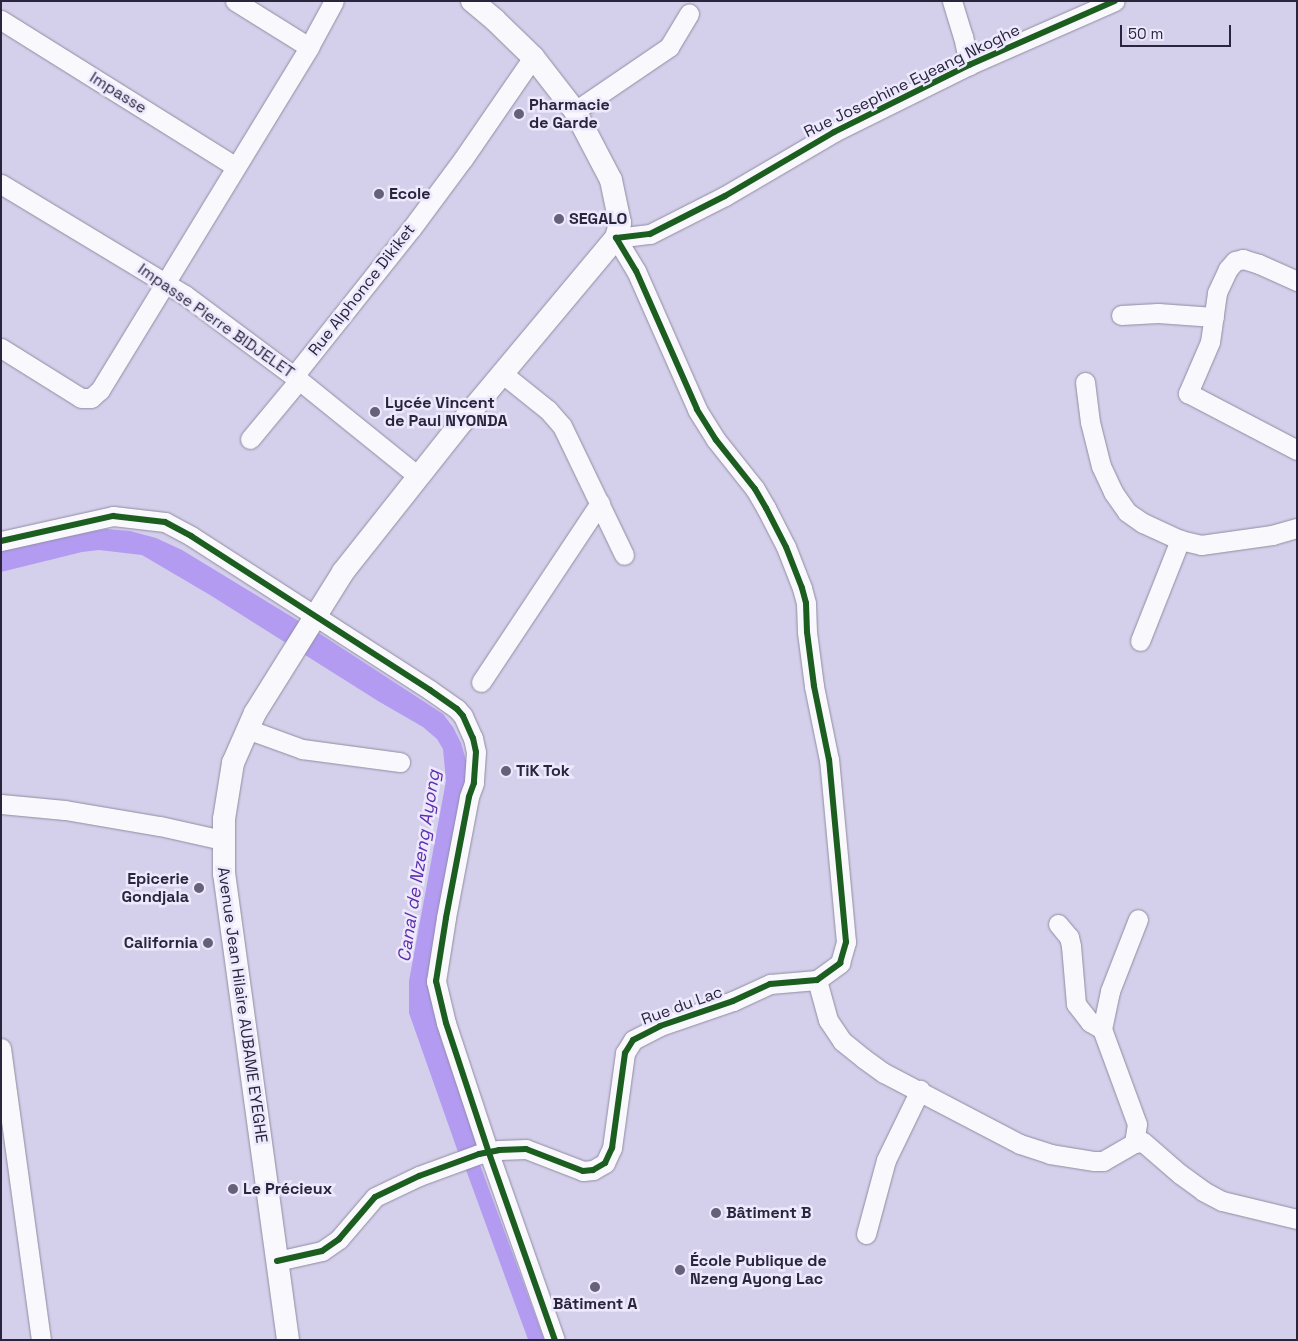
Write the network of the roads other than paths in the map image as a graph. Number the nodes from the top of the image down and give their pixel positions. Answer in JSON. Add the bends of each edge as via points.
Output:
{"nodes":[{"id":1,"x":235,"y":1,"type":"edge"},
{"id":2,"x":472,"y":1,"type":"edge"},
{"id":3,"x":952,"y":1,"type":"edge"},
{"id":4,"x":1115,"y":1,"type":"edge"},
{"id":5,"x":330,"y":4,"type":"edge"},
{"id":6,"x":689,"y":14,"type":"dead end"},
{"id":7,"x":1,"y":20,"type":"edge"},
{"id":8,"x":309,"y":47,"type":"junction"},
{"id":9,"x":533,"y":57,"type":"junction"},
{"id":10,"x":970,"y":65,"type":"junction"},
{"id":11,"x":575,"y":111,"type":"junction"},
{"id":12,"x":235,"y":166,"type":"junction"},
{"id":13,"x":1,"y":184,"type":"edge"},
{"id":14,"x":616,"y":238,"type":"junction"},
{"id":15,"x":1297,"y":281,"type":"edge"},
{"id":16,"x":164,"y":282,"type":"junction"},
{"id":17,"x":1121,"y":314,"type":"dead end"},
{"id":18,"x":1214,"y":317,"type":"junction"},
{"id":19,"x":1,"y":348,"type":"edge"},
{"id":20,"x":503,"y":374,"type":"junction"},
{"id":21,"x":297,"y":378,"type":"junction"},
{"id":22,"x":1085,"y":382,"type":"dead end"},
{"id":23,"x":250,"y":440,"type":"dead end"},
{"id":24,"x":1297,"y":450,"type":"edge"},
{"id":25,"x":418,"y":476,"type":"junction"},
{"id":26,"x":600,"y":504,"type":"junction"},
{"id":27,"x":1297,"y":528,"type":"edge"},
{"id":28,"x":1180,"y":540,"type":"junction"},
{"id":29,"x":1,"y":541,"type":"edge"},
{"id":30,"x":624,"y":555,"type":"dead end"},
{"id":31,"x":312,"y":619,"type":"junction"},
{"id":32,"x":1140,"y":641,"type":"dead end"},
{"id":33,"x":481,"y":682,"type":"dead end"},
{"id":34,"x":247,"y":729,"type":"junction"},
{"id":35,"x":400,"y":762,"type":"dead end"},
{"id":36,"x":1,"y":804,"type":"edge"},
{"id":37,"x":222,"y":840,"type":"junction"},
{"id":38,"x":1138,"y":919,"type":"dead end"},
{"id":39,"x":1058,"y":924,"type":"dead end"},
{"id":40,"x":816,"y":980,"type":"junction"},
{"id":41,"x":1102,"y":1029,"type":"junction"},
{"id":42,"x":1,"y":1048,"type":"edge"},
{"id":43,"x":920,"y":1090,"type":"junction"},
{"id":44,"x":1134,"y":1143,"type":"junction"},
{"id":45,"x":484,"y":1154,"type":"junction"},
{"id":46,"x":1297,"y":1219,"type":"edge"},
{"id":47,"x":866,"y":1234,"type":"dead end"},
{"id":48,"x":277,"y":1261,"type":"junction"},
{"id":49,"x":41,"y":1340,"type":"edge"},
{"id":50,"x":288,"y":1340,"type":"edge"},
{"id":51,"x":555,"y":1340,"type":"edge"}],
"edges":[{"from":1,"to":8,"type":"street"},
{"from":2,"to":9,"type":"main road"},
{"from":3,"to":10,"type":"street"},
{"from":4,"to":10,"type":"street","name":"Rue Josephine Eyeang Nkoghe"},
{"from":5,"to":8,"type":"street"},
{"from":6,"to":11,"type":"street","via":[[669,46]]},
{"from":7,"to":12,"type":"street","name":"Impasse"},
{"from":8,"to":12,"type":"street"},
{"from":9,"to":11,"type":"main road"},
{"from":9,"to":21,"type":"street","name":"Rue Alphonce Dikiket","via":[[423,213]]},
{"from":10,"to":14,"type":"street","name":"Rue Josephine Eyeang Nkoghe","via":[[834,132],[726,196],[650,234]]},
{"from":11,"to":14,"type":"main road","via":[[611,180],[620,223]]},
{"from":12,"to":16,"type":"street"},
{"from":13,"to":16,"type":"street","name":"Impasse Pierre BIDJELET"},
{"from":14,"to":20,"type":"main road"},
{"from":14,"to":40,"type":"street","via":[[636,271],[697,409],[716,440],[755,489],[778,530],[806,603],[814,686],[829,760],[846,942],[840,963]]},
{"from":15,"to":18,"type":"street","via":[[1243,259],[1235,261],[1217,293]]},
{"from":16,"to":19,"type":"street","via":[[100,390],[92,398],[81,398]]},
{"from":16,"to":21,"type":"street","name":"Impasse Pierre BIDJELET"},
{"from":17,"to":18,"type":"street"},
{"from":18,"to":24,"type":"street","via":[[1207,354],[1188,393]]},
{"from":20,"to":25,"type":"main road"},
{"from":20,"to":26,"type":"street","via":[[548,410],[562,426]]},
{"from":21,"to":23,"type":"street","name":"Rue Alphonce Dikiket"},
{"from":21,"to":25,"type":"street","name":"Impasse Pierre BIDJELET"},
{"from":22,"to":28,"type":"street","via":[[1095,445],[1113,492],[1127,512]]},
{"from":25,"to":31,"type":"main road","via":[[343,572]]},
{"from":26,"to":30,"type":"street"},
{"from":26,"to":33,"type":"street"},
{"from":27,"to":28,"type":"street","via":[[1220,544],[1201,545]]},
{"from":28,"to":32,"type":"street"},
{"from":29,"to":31,"type":"street","via":[[113,516],[160,521],[191,536]]},
{"from":31,"to":34,"type":"main road","name":"Avenue Jean Hilaire AUBAME EYEGHE"},
{"from":31,"to":45,"type":"street","via":[[457,709],[473,738],[476,752],[474,783],[436,981]]},
{"from":34,"to":35,"type":"street","via":[[302,749]]},
{"from":34,"to":37,"type":"main road","name":"Avenue Jean Hilaire AUBAME EYEGHE","via":[[233,763]]},
{"from":36,"to":37,"type":"street","via":[[160,826]]},
{"from":37,"to":48,"type":"main road","name":"Avenue Jean Hilaire AUBAME EYEGHE","via":[[230,933]]},
{"from":38,"to":41,"type":"street","via":[[1110,991]]},
{"from":39,"to":41,"type":"street","via":[[1070,937],[1076,1004],[1090,1022]]},
{"from":40,"to":43,"type":"street","via":[[828,1020],[842,1041],[884,1073]]},
{"from":40,"to":45,"type":"street","name":"Rue du Lac","via":[[770,984],[733,1002],[660,1026],[633,1040],[625,1053],[618,1119],[605,1163],[588,1171],[520,1149]]},
{"from":41,"to":44,"type":"street","via":[[1137,1124]]},
{"from":42,"to":49,"type":"street"},
{"from":43,"to":44,"type":"street","via":[[1020,1144],[1050,1154],[1103,1161]]},
{"from":43,"to":47,"type":"street","via":[[886,1160]]},
{"from":44,"to":46,"type":"street","via":[[1142,1142],[1203,1191],[1222,1201]]},
{"from":45,"to":48,"type":"street","via":[[411,1180],[375,1198],[340,1239],[322,1250]]},
{"from":45,"to":51,"type":"street"},
{"from":48,"to":50,"type":"main road","name":"Avenue Jean Hilaire AUBAME EYEGHE"}]}
